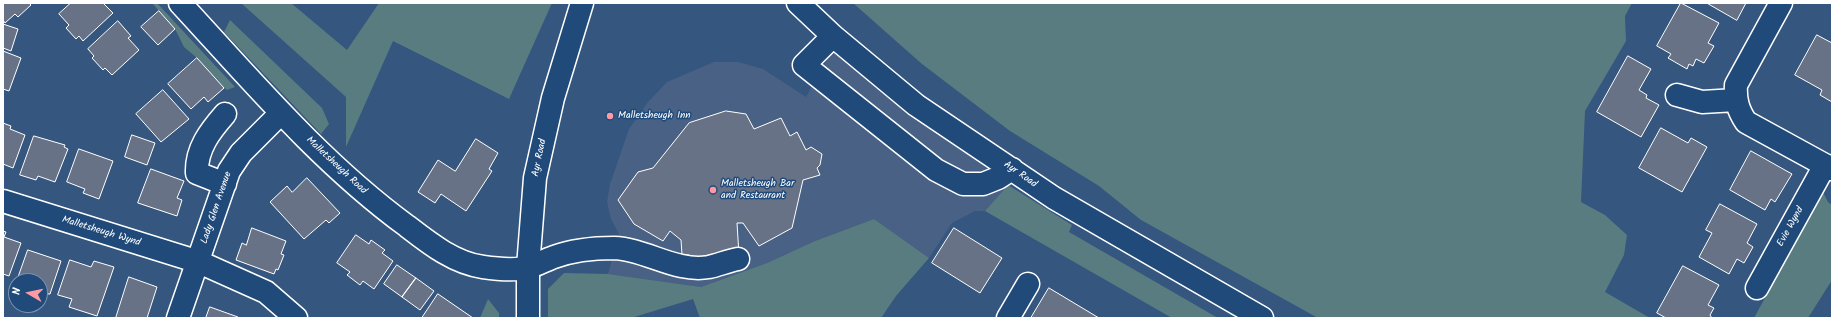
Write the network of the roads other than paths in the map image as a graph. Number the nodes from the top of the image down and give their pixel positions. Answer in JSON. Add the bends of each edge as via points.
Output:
{"nodes":[{"id":1,"x":180,"y":3,"type":"edge"},
{"id":2,"x":582,"y":3,"type":"edge"},
{"id":3,"x":798,"y":3,"type":"edge"},
{"id":4,"x":1781,"y":3,"type":"edge"},
{"id":5,"x":833,"y":36,"type":"junction"},
{"id":6,"x":1677,"y":95,"type":"dead end"},
{"id":7,"x":1736,"y":100,"type":"junction"},
{"id":8,"x":282,"y":113,"type":"junction"},
{"id":9,"x":225,"y":114,"type":"dead end"},
{"id":10,"x":1828,"y":167,"type":"edge"},
{"id":11,"x":1012,"y":169,"type":"junction"},
{"id":12,"x":225,"y":184,"type":"junction"},
{"id":13,"x":3,"y":201,"type":"edge"},
{"id":14,"x":738,"y":259,"type":"dead end"},
{"id":15,"x":198,"y":262,"type":"junction"},
{"id":16,"x":528,"y":267,"type":"junction"},
{"id":17,"x":1028,"y":284,"type":"dead end"},
{"id":18,"x":1757,"y":288,"type":"dead end"},
{"id":19,"x":178,"y":318,"type":"edge"},
{"id":20,"x":296,"y":318,"type":"edge"},
{"id":21,"x":528,"y":318,"type":"edge"},
{"id":22,"x":1008,"y":318,"type":"edge"},
{"id":23,"x":1262,"y":318,"type":"edge"}],
"edges":[{"from":1,"to":8,"type":"street","name":"Malletsheugh Road"},
{"from":2,"to":16,"type":"street","name":"Ayr Road","via":[[553,98],[535,178]]},
{"from":3,"to":5,"type":"street","name":"Ayr Road"},
{"from":4,"to":7,"type":"street","name":"Evie Wynd","via":[[1736,85]]},
{"from":5,"to":11,"type":"street","name":"Ayr Road","via":[[916,105]]},
{"from":5,"to":11,"type":"street","via":[[804,65],[936,170],[963,184],[983,184]]},
{"from":6,"to":7,"type":"street","via":[[1702,102]]},
{"from":7,"to":10,"type":"street","name":"Evie Wynd","via":[[1738,110],[1746,122]]},
{"from":8,"to":12,"type":"street","name":"Lady Glen Avenue","via":[[241,154],[229,171]]},
{"from":8,"to":16,"type":"street","name":"Malletsheugh Road","via":[[301,134],[376,203],[432,245],[457,259],[480,267]]},
{"from":9,"to":12,"type":"street","via":[[208,134],[196,162],[197,173]]},
{"from":10,"to":18,"type":"street","name":"Evie Wynd"},
{"from":11,"to":23,"type":"street","name":"Ayr Road","via":[[1054,198]]},
{"from":12,"to":15,"type":"street","name":"Lady Glen Avenue"},
{"from":13,"to":15,"type":"street","name":"Malletsheugh Wynd"},
{"from":14,"to":16,"type":"street","name":"Malletsheugh Road","via":[[708,267],[692,267],[616,248],[592,249],[556,256]]},
{"from":15,"to":19,"type":"street","name":"Lady Glen Avenue"},
{"from":15,"to":20,"type":"street","name":"Malletsheugh Wynd","via":[[266,292]]},
{"from":16,"to":21,"type":"street","name":"Ayr Road"},
{"from":17,"to":22,"type":"street"}]}
